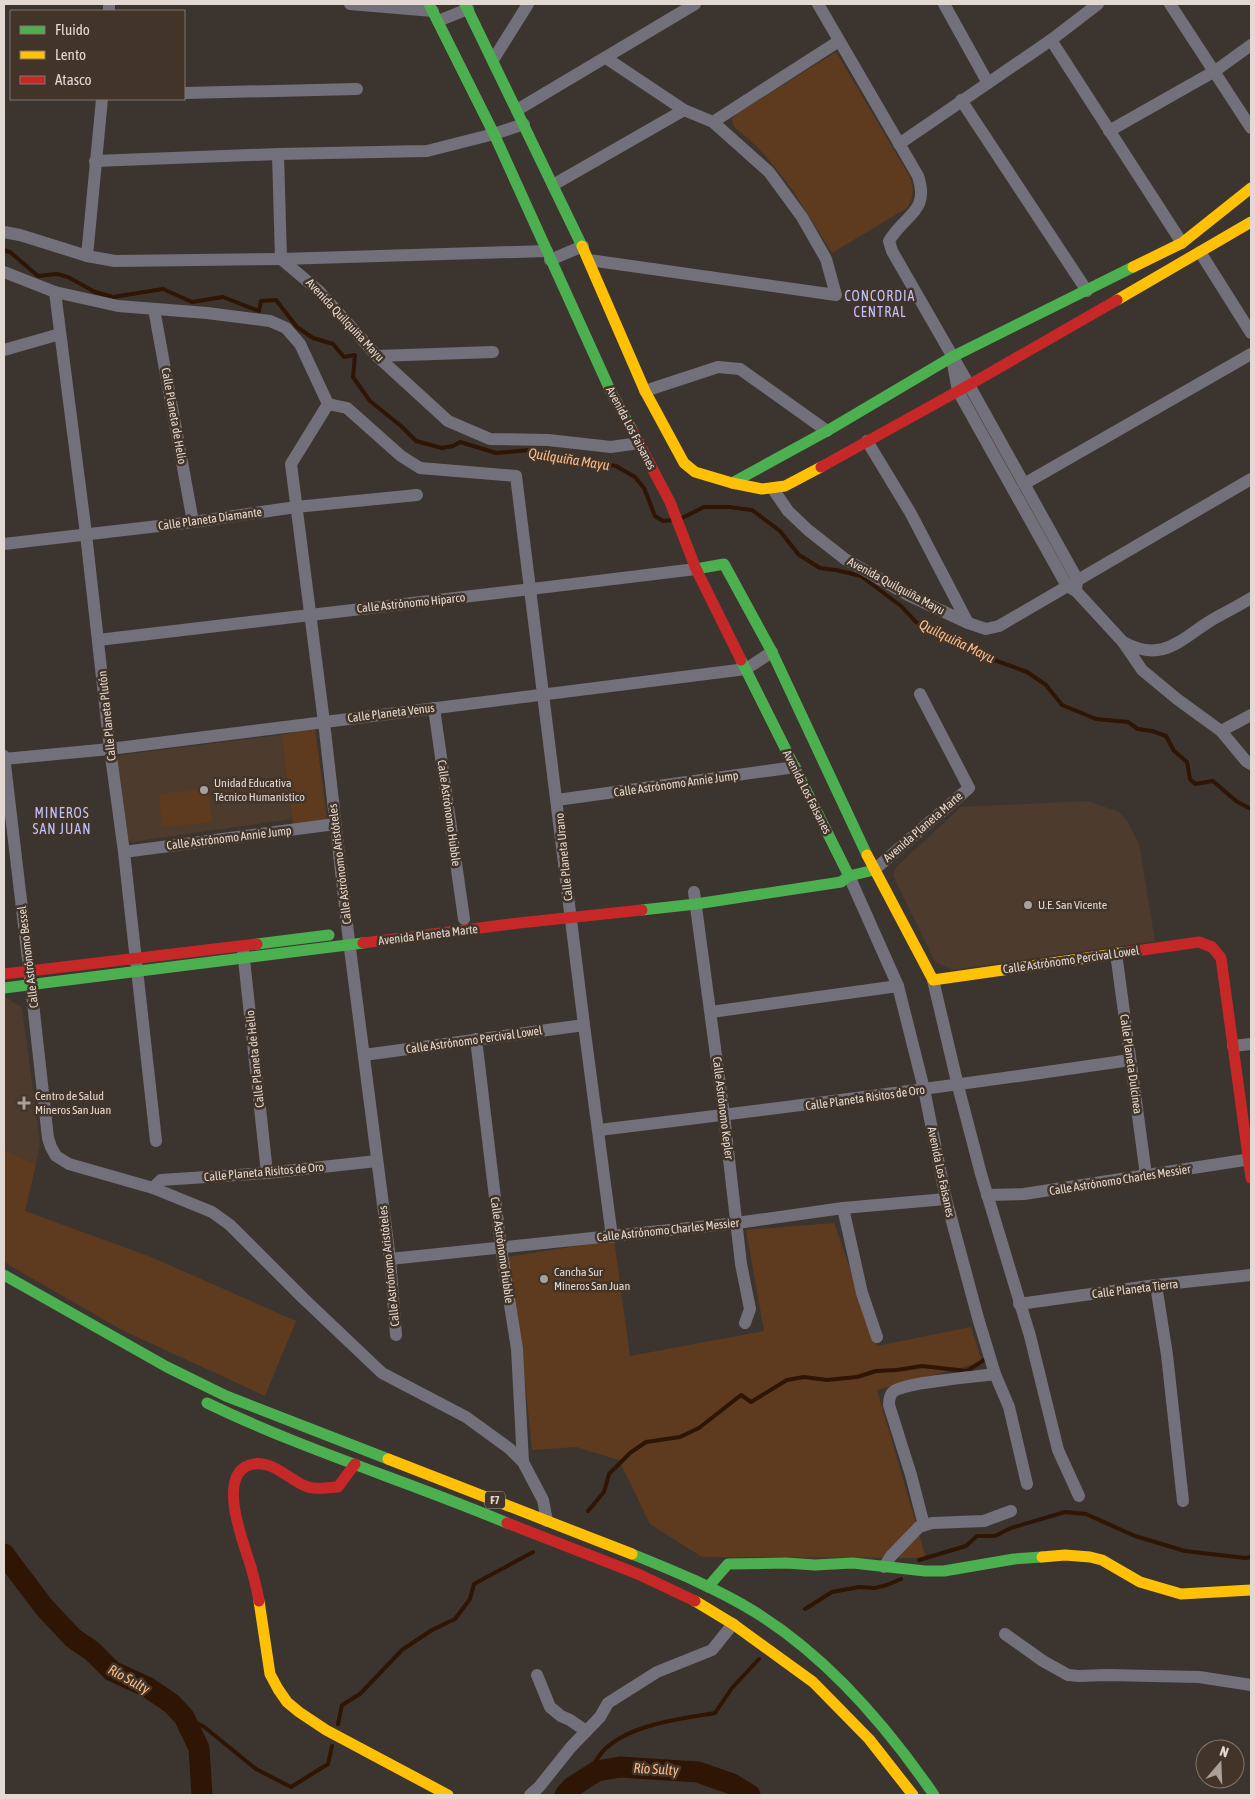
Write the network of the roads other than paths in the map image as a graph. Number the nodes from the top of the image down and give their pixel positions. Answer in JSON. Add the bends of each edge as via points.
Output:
{"nodes":[{"id":1,"x":350,"y":4,"type":"edge"},
{"id":2,"x":528,"y":4,"type":"edge"},
{"id":3,"x":695,"y":4,"type":"edge"},
{"id":4,"x":818,"y":4,"type":"edge"},
{"id":5,"x":944,"y":4,"type":"edge"},
{"id":6,"x":1098,"y":4,"type":"edge"},
{"id":7,"x":1170,"y":4,"type":"edge"},
{"id":8,"x":467,"y":6,"type":"edge"},
{"id":9,"x":433,"y":12,"type":"edge"},
{"id":10,"x":1051,"y":40,"type":"junction"},
{"id":11,"x":839,"y":41,"type":"junction"},
{"id":12,"x":1251,"y":45,"type":"edge"},
{"id":13,"x":606,"y":58,"type":"junction"},
{"id":14,"x":493,"y":60,"type":"junction"},
{"id":15,"x":1214,"y":71,"type":"junction"},
{"id":16,"x":988,"y":83,"type":"junction"},
{"id":17,"x":356,"y":89,"type":"dead end"},
{"id":18,"x":185,"y":92,"type":"edge"},
{"id":19,"x":102,"y":100,"type":"edge"},
{"id":20,"x":961,"y":100,"type":"junction"},
{"id":21,"x":517,"y":110,"type":"junction"},
{"id":22,"x":684,"y":110,"type":"junction"},
{"id":23,"x":713,"y":122,"type":"junction"},
{"id":24,"x":524,"y":124,"type":"junction"},
{"id":25,"x":1251,"y":128,"type":"edge"},
{"id":26,"x":1109,"y":132,"type":"junction"},
{"id":27,"x":494,"y":134,"type":"junction"},
{"id":28,"x":898,"y":144,"type":"junction"},
{"id":29,"x":278,"y":154,"type":"junction"},
{"id":30,"x":95,"y":161,"type":"junction"},
{"id":31,"x":553,"y":185,"type":"junction"},
{"id":32,"x":1251,"y":188,"type":"edge"},
{"id":33,"x":1251,"y":222,"type":"edge"},
{"id":34,"x":4,"y":232,"type":"edge"},
{"id":35,"x":1182,"y":243,"type":"junction"},
{"id":36,"x":583,"y":246,"type":"junction"},
{"id":37,"x":1200,"y":252,"type":"junction"},
{"id":38,"x":87,"y":256,"type":"junction"},
{"id":39,"x":549,"y":256,"type":"junction"},
{"id":40,"x":281,"y":259,"type":"junction"},
{"id":41,"x":589,"y":260,"type":"junction"},
{"id":42,"x":4,"y":272,"type":"edge"},
{"id":43,"x":1087,"y":291,"type":"junction"},
{"id":44,"x":55,"y":292,"type":"junction"},
{"id":45,"x":154,"y":310,"type":"junction"},
{"id":46,"x":1251,"y":333,"type":"edge"},
{"id":47,"x":60,"y":334,"type":"junction"},
{"id":48,"x":4,"y":350,"type":"edge"},
{"id":49,"x":493,"y":352,"type":"dead end"},
{"id":50,"x":1251,"y":354,"type":"edge"},
{"id":51,"x":377,"y":356,"type":"junction"},
{"id":52,"x":952,"y":357,"type":"junction"},
{"id":53,"x":964,"y":388,"type":"junction"},
{"id":54,"x":645,"y":391,"type":"junction"},
{"id":55,"x":328,"y":404,"type":"junction"},
{"id":56,"x":827,"y":431,"type":"junction"},
{"id":57,"x":866,"y":441,"type":"junction"},
{"id":58,"x":639,"y":444,"type":"junction"},
{"id":59,"x":1251,"y":479,"type":"edge"},
{"id":60,"x":732,"y":484,"type":"junction"},
{"id":61,"x":1024,"y":484,"type":"junction"},
{"id":62,"x":773,"y":489,"type":"junction"},
{"id":63,"x":417,"y":496,"type":"dead end"},
{"id":64,"x":296,"y":507,"type":"junction"},
{"id":65,"x":193,"y":522,"type":"junction"},
{"id":66,"x":86,"y":534,"type":"junction"},
{"id":67,"x":4,"y":544,"type":"edge"},
{"id":68,"x":696,"y":569,"type":"junction"},
{"id":69,"x":1074,"y":585,"type":"junction"},
{"id":70,"x":530,"y":590,"type":"junction"},
{"id":71,"x":1251,"y":598,"type":"edge"},
{"id":72,"x":310,"y":614,"type":"junction"},
{"id":73,"x":968,"y":623,"type":"junction"},
{"id":74,"x":98,"y":640,"type":"junction"},
{"id":75,"x":1123,"y":642,"type":"junction"},
{"id":76,"x":772,"y":652,"type":"junction"},
{"id":77,"x":746,"y":669,"type":"junction"},
{"id":78,"x":920,"y":694,"type":"dead end"},
{"id":79,"x":543,"y":695,"type":"junction"},
{"id":80,"x":434,"y":708,"type":"junction"},
{"id":81,"x":1251,"y":715,"type":"edge"},
{"id":82,"x":324,"y":722,"type":"junction"},
{"id":83,"x":1221,"y":731,"type":"junction"},
{"id":84,"x":110,"y":749,"type":"junction"},
{"id":85,"x":4,"y":758,"type":"edge"},
{"id":86,"x":1251,"y":764,"type":"edge"},
{"id":87,"x":795,"y":767,"type":"junction"},
{"id":88,"x":557,"y":800,"type":"junction"},
{"id":89,"x":335,"y":824,"type":"junction"},
{"id":90,"x":124,"y":852,"type":"junction"},
{"id":91,"x":874,"y":870,"type":"junction"},
{"id":92,"x":850,"y":876,"type":"junction"},
{"id":93,"x":762,"y":882,"type":"dead end"},
{"id":94,"x":695,"y":894,"type":"junction"},
{"id":95,"x":588,"y":904,"type":"dead end"},
{"id":96,"x":570,"y":912,"type":"junction"},
{"id":97,"x":464,"y":918,"type":"junction"},
{"id":98,"x":425,"y":923,"type":"dead end"},
{"id":99,"x":351,"y":937,"type":"junction"},
{"id":100,"x":242,"y":945,"type":"junction"},
{"id":101,"x":1116,"y":953,"type":"junction"},
{"id":102,"x":135,"y":958,"type":"junction"},
{"id":103,"x":244,"y":958,"type":"junction"},
{"id":104,"x":30,"y":970,"type":"junction"},
{"id":105,"x":137,"y":972,"type":"junction"},
{"id":106,"x":4,"y":974,"type":"edge"},
{"id":107,"x":933,"y":980,"type":"junction"},
{"id":108,"x":31,"y":985,"type":"junction"},
{"id":109,"x":898,"y":986,"type":"junction"},
{"id":110,"x":4,"y":988,"type":"edge"},
{"id":111,"x":711,"y":1012,"type":"junction"},
{"id":112,"x":584,"y":1025,"type":"junction"},
{"id":113,"x":476,"y":1039,"type":"junction"},
{"id":114,"x":1251,"y":1044,"type":"edge"},
{"id":115,"x":1233,"y":1046,"type":"junction"},
{"id":116,"x":364,"y":1055,"type":"junction"},
{"id":117,"x":1130,"y":1060,"type":"junction"},
{"id":118,"x":958,"y":1086,"type":"junction"},
{"id":119,"x":924,"y":1089,"type":"junction"},
{"id":120,"x":724,"y":1115,"type":"junction"},
{"id":121,"x":598,"y":1130,"type":"junction"},
{"id":122,"x":156,"y":1141,"type":"dead end"},
{"id":123,"x":1250,"y":1159,"type":"edge"},
{"id":124,"x":377,"y":1161,"type":"junction"},
{"id":125,"x":267,"y":1173,"type":"junction"},
{"id":126,"x":1146,"y":1175,"type":"junction"},
{"id":127,"x":1251,"y":1178,"type":"edge"},
{"id":128,"x":153,"y":1188,"type":"junction"},
{"id":129,"x":987,"y":1195,"type":"junction"},
{"id":130,"x":946,"y":1199,"type":"junction"},
{"id":131,"x":843,"y":1208,"type":"junction"},
{"id":132,"x":737,"y":1223,"type":"junction"},
{"id":133,"x":612,"y":1236,"type":"junction"},
{"id":134,"x":501,"y":1248,"type":"junction"},
{"id":135,"x":390,"y":1259,"type":"junction"},
{"id":136,"x":4,"y":1275,"type":"edge"},
{"id":137,"x":1251,"y":1276,"type":"edge"},
{"id":138,"x":1156,"y":1286,"type":"junction"},
{"id":139,"x":1019,"y":1304,"type":"junction"},
{"id":140,"x":745,"y":1323,"type":"dead end"},
{"id":141,"x":396,"y":1335,"type":"dead end"},
{"id":142,"x":877,"y":1337,"type":"dead end"},
{"id":143,"x":995,"y":1374,"type":"junction"},
{"id":144,"x":200,"y":1400,"type":"dead end"},
{"id":145,"x":523,"y":1462,"type":"junction"},
{"id":146,"x":355,"y":1464,"type":"junction"},
{"id":147,"x":1027,"y":1484,"type":"dead end"},
{"id":148,"x":1079,"y":1496,"type":"dead end"},
{"id":149,"x":1183,"y":1500,"type":"dead end"},
{"id":150,"x":1011,"y":1511,"type":"dead end"},
{"id":151,"x":547,"y":1521,"type":"junction"},
{"id":152,"x":924,"y":1525,"type":"junction"},
{"id":153,"x":884,"y":1567,"type":"junction"},
{"id":154,"x":708,"y":1587,"type":"junction"},
{"id":155,"x":1251,"y":1590,"type":"edge"},
{"id":156,"x":733,"y":1624,"type":"junction"},
{"id":157,"x":1005,"y":1634,"type":"dead end"},
{"id":158,"x":537,"y":1675,"type":"dead end"},
{"id":159,"x":1251,"y":1685,"type":"edge"},
{"id":160,"x":586,"y":1731,"type":"junction"},
{"id":161,"x":448,"y":1795,"type":"edge"},
{"id":162,"x":530,"y":1795,"type":"edge"},
{"id":163,"x":913,"y":1795,"type":"edge"},
{"id":164,"x":934,"y":1795,"type":"edge"}],
"edges":[{"from":1,"to":9,"type":"street"},
{"from":2,"to":14,"type":"street"},
{"from":3,"to":13,"type":"street"},
{"from":4,"to":11,"type":"street"},
{"from":5,"to":16,"type":"street"},
{"from":6,"to":10,"type":"street"},
{"from":7,"to":15,"type":"street"},
{"from":8,"to":9,"type":"street"},
{"from":8,"to":14,"type":"main road"},
{"from":9,"to":27,"type":"main road","name":"Avenida Los Faisanes"},
{"from":10,"to":16,"type":"street"},
{"from":10,"to":26,"type":"street"},
{"from":11,"to":23,"type":"street"},
{"from":11,"to":28,"type":"street"},
{"from":12,"to":15,"type":"street"},
{"from":13,"to":21,"type":"street"},
{"from":13,"to":22,"type":"street"},
{"from":14,"to":21,"type":"main road"},
{"from":15,"to":25,"type":"street"},
{"from":15,"to":26,"type":"street"},
{"from":16,"to":20,"type":"street"},
{"from":17,"to":18,"type":"street"},
{"from":19,"to":30,"type":"street"},
{"from":20,"to":28,"type":"street"},
{"from":20,"to":43,"type":"street"},
{"from":21,"to":24,"type":"main road"},
{"from":22,"to":23,"type":"street"},
{"from":22,"to":31,"type":"street"},
{"from":23,"to":41,"type":"street","via":[[769,172],[802,217],[826,259],[836,295]]},
{"from":24,"to":27,"type":"street"},
{"from":24,"to":31,"type":"main road"},
{"from":26,"to":35,"type":"street"},
{"from":27,"to":29,"type":"street","via":[[427,151]]},
{"from":27,"to":39,"type":"main road","name":"Avenida Los Faisanes"},
{"from":28,"to":52,"type":"street","via":[[918,176],[922,190],[920,206],[889,241],[892,252]]},
{"from":29,"to":30,"type":"street"},
{"from":29,"to":40,"type":"street"},
{"from":30,"to":38,"type":"street"},
{"from":31,"to":36,"type":"main road"},
{"from":32,"to":35,"type":"main road"},
{"from":33,"to":37,"type":"main road"},
{"from":34,"to":38,"type":"street"},
{"from":35,"to":43,"type":"main road"},
{"from":36,"to":39,"type":"street"},
{"from":36,"to":41,"type":"main road"},
{"from":37,"to":46,"type":"street"},
{"from":37,"to":53,"type":"main road"},
{"from":38,"to":40,"type":"street","via":[[115,261]]},
{"from":39,"to":40,"type":"street"},
{"from":39,"to":58,"type":"main road","name":"Avenida Los Faisanes"},
{"from":40,"to":51,"type":"street","name":"Avenida Quilquiña Mayu","via":[[319,291]]},
{"from":41,"to":54,"type":"main road"},
{"from":42,"to":44,"type":"street"},
{"from":43,"to":52,"type":"main road"},
{"from":44,"to":45,"type":"street","via":[[118,306]]},
{"from":44,"to":47,"type":"street","name":"Calle Planeta Plutón"},
{"from":45,"to":55,"type":"street","via":[[270,321],[286,328],[300,344]]},
{"from":45,"to":65,"type":"street","name":"Calle Planeta de Helio"},
{"from":47,"to":48,"type":"street"},
{"from":47,"to":66,"type":"street","name":"Calle Planeta Plutón"},
{"from":49,"to":51,"type":"street"},
{"from":50,"to":61,"type":"street"},
{"from":51,"to":58,"type":"street","name":"Avenida Quilquiña Mayu","via":[[448,421],[490,439],[548,440],[611,447]]},
{"from":52,"to":53,"type":"street"},
{"from":52,"to":56,"type":"main road"},
{"from":53,"to":57,"type":"main road"},
{"from":53,"to":61,"type":"street"},
{"from":53,"to":69,"type":"street"},
{"from":54,"to":56,"type":"street","via":[[718,367],[740,369]]},
{"from":54,"to":60,"type":"main road","via":[[684,463],[695,472]]},
{"from":55,"to":64,"type":"street","name":"Calle Astrónomo Aristóteles","via":[[291,464]]},
{"from":55,"to":70,"type":"street","name":"Calle Planeta Urano","via":[[347,408],[401,456],[420,468],[516,476]]},
{"from":56,"to":60,"type":"main road"},
{"from":57,"to":62,"type":"main road","via":[[798,480]]},
{"from":57,"to":73,"type":"street","via":[[910,512]]},
{"from":58,"to":68,"type":"main road","name":"Avenida Los Faisanes","via":[[670,502]]},
{"from":59,"to":69,"type":"street"},
{"from":60,"to":62,"type":"main road"},
{"from":61,"to":69,"type":"street"},
{"from":62,"to":73,"type":"street","name":"Avenida Quilquiña Mayu","via":[[788,511],[845,559],[908,595]]},
{"from":63,"to":64,"type":"street","name":"Calle Planeta Diamante"},
{"from":64,"to":65,"type":"street","name":"Calle Planeta Diamante"},
{"from":64,"to":72,"type":"street","name":"Calle Astrónomo Aristóteles"},
{"from":65,"to":66,"type":"street","name":"Calle Planeta Diamante"},
{"from":66,"to":67,"type":"street","name":"Calle Planeta Diamante"},
{"from":66,"to":74,"type":"street","name":"Calle Planeta Plutón"},
{"from":68,"to":70,"type":"street","name":"Calle Astrónomo Hiparco"},
{"from":68,"to":76,"type":"main road","name":"Calle Astrónomo Hiparco","via":[[724,564]]},
{"from":68,"to":77,"type":"main road","name":"Avenida Los Faisanes"},
{"from":69,"to":73,"type":"street","name":"Avenida Quilquiña Mayu","via":[[999,626],[986,629]]},
{"from":69,"to":75,"type":"street"},
{"from":70,"to":72,"type":"street","name":"Calle Astrónomo Hiparco"},
{"from":70,"to":79,"type":"street","name":"Calle Planeta Urano"},
{"from":71,"to":75,"type":"street","via":[[1165,649],[1144,651]]},
{"from":72,"to":74,"type":"street","name":"Calle Astrónomo Hiparco"},
{"from":72,"to":82,"type":"street","name":"Calle Astrónomo Aristóteles"},
{"from":74,"to":84,"type":"street","name":"Calle Planeta Plutón"},
{"from":75,"to":83,"type":"street","via":[[1142,670]]},
{"from":76,"to":77,"type":"street","name":"Calle Planeta Venus"},
{"from":76,"to":91,"type":"main road"},
{"from":77,"to":79,"type":"street","name":"Calle Planeta Venus"},
{"from":77,"to":87,"type":"main road","name":"Avenida Los Faisanes"},
{"from":78,"to":91,"type":"street","name":"Avenida Planeta Marte","via":[[969,788]]},
{"from":79,"to":80,"type":"street","name":"Calle Planeta Venus"},
{"from":79,"to":88,"type":"street","name":"Calle Planeta Urano"},
{"from":80,"to":82,"type":"street","name":"Calle Planeta Venus"},
{"from":80,"to":97,"type":"street","name":"Calle Astrónomo Hubble"},
{"from":81,"to":83,"type":"street"},
{"from":82,"to":84,"type":"street","name":"Calle Planeta Venus"},
{"from":82,"to":89,"type":"street","name":"Calle Astrónomo Aristóteles"},
{"from":83,"to":86,"type":"street"},
{"from":84,"to":85,"type":"street","name":"Calle Planeta Venus"},
{"from":84,"to":90,"type":"street","name":"Calle Planeta Plutón"},
{"from":85,"to":104,"type":"street","name":"Calle Astrónomo Bessel"},
{"from":87,"to":88,"type":"street","name":"Calle Astrónomo Annie Jump"},
{"from":87,"to":92,"type":"main road","name":"Avenida Los Faisanes"},
{"from":88,"to":96,"type":"street","name":"Calle Planeta Urano"},
{"from":89,"to":90,"type":"street","name":"Calle Astrónomo Annie Jump"},
{"from":89,"to":99,"type":"street","name":"Calle Astrónomo Aristóteles"},
{"from":90,"to":102,"type":"street","name":"Calle Planeta Plutón"},
{"from":91,"to":92,"type":"main road","name":"Avenida Planeta Marte"},
{"from":91,"to":107,"type":"main road"},
{"from":92,"to":93,"type":"main road","name":"Avenida Planeta Marte","via":[[839,872]]},
{"from":92,"to":94,"type":"main road","name":"Avenida Planeta Marte","via":[[841,882]]},
{"from":92,"to":109,"type":"street","name":"Avenida Los Faisanes"},
{"from":94,"to":96,"type":"main road","name":"Avenida Planeta Marte"},
{"from":94,"to":111,"type":"street","name":"Calle Astrónomo Kepler"},
{"from":95,"to":96,"type":"main road","name":"Avenida Planeta Marte"},
{"from":96,"to":97,"type":"main road","name":"Avenida Planeta Marte"},
{"from":96,"to":99,"type":"main road","name":"Avenida Planeta Marte"},
{"from":96,"to":112,"type":"street","name":"Calle Planeta Urano"},
{"from":97,"to":98,"type":"main road","name":"Avenida Planeta Marte"},
{"from":99,"to":100,"type":"main road","name":"Avenida Planeta Marte"},
{"from":99,"to":103,"type":"main road","name":"Avenida Planeta Marte"},
{"from":99,"to":116,"type":"street","name":"Calle Astrónomo Aristóteles"},
{"from":100,"to":102,"type":"main road","name":"Avenida Planeta Marte"},
{"from":100,"to":103,"type":"street","name":"Calle Planeta de Helio"},
{"from":101,"to":107,"type":"main road","name":"Calle Astrónomo Percival Lowel"},
{"from":101,"to":115,"type":"main road","name":"Calle Astrónomo Percival Lowel","via":[[1199,942],[1217,950],[1221,958]]},
{"from":101,"to":117,"type":"street","name":"Calle Planeta Dulcinea"},
{"from":102,"to":104,"type":"main road","name":"Avenida Planeta Marte"},
{"from":102,"to":105,"type":"street","name":"Calle Planeta Plutón"},
{"from":103,"to":105,"type":"main road","name":"Avenida Planeta Marte"},
{"from":103,"to":125,"type":"street","name":"Calle Planeta de Helio"},
{"from":104,"to":106,"type":"main road","name":"Avenida Planeta Marte"},
{"from":104,"to":108,"type":"street","name":"Calle Astrónomo Bessel"},
{"from":105,"to":108,"type":"main road","name":"Avenida Planeta Marte"},
{"from":105,"to":122,"type":"street","name":"Calle Planeta Plutón"},
{"from":107,"to":118,"type":"street"},
{"from":108,"to":110,"type":"main road","name":"Avenida Planeta Marte"},
{"from":108,"to":128,"type":"street","name":"Calle Astrónomo Bessel","via":[[50,1147],[56,1156],[69,1164]]},
{"from":109,"to":111,"type":"street"},
{"from":109,"to":119,"type":"street","name":"Avenida Los Faisanes"},
{"from":111,"to":120,"type":"street","name":"Calle Astrónomo Kepler"},
{"from":112,"to":113,"type":"street","name":"Calle Astrónomo Percival Lowel"},
{"from":112,"to":121,"type":"street","name":"Calle Planeta Urano"},
{"from":113,"to":116,"type":"street","name":"Calle Astrónomo Percival Lowel"},
{"from":113,"to":134,"type":"street","name":"Calle Astrónomo Hubble"},
{"from":114,"to":115,"type":"street"},
{"from":115,"to":123,"type":"main road"},
{"from":116,"to":124,"type":"street","name":"Calle Astrónomo Aristóteles"},
{"from":117,"to":118,"type":"street","name":"Calle Planeta Risitos de Oro"},
{"from":117,"to":126,"type":"street","name":"Calle Planeta Dulcinea"},
{"from":118,"to":119,"type":"street","name":"Calle Planeta Risitos de Oro"},
{"from":118,"to":129,"type":"street"},
{"from":119,"to":120,"type":"street","name":"Calle Planeta Risitos de Oro"},
{"from":119,"to":130,"type":"street","name":"Avenida Los Faisanes"},
{"from":120,"to":121,"type":"street","name":"Calle Planeta Risitos de Oro"},
{"from":120,"to":132,"type":"street","name":"Calle Astrónomo Kepler"},
{"from":121,"to":133,"type":"street","name":"Calle Planeta Urano"},
{"from":123,"to":126,"type":"street","name":"Calle Astrónomo Charles Messier"},
{"from":123,"to":127,"type":"main road"},
{"from":124,"to":125,"type":"street","name":"Calle Planeta Risitos de Oro"},
{"from":124,"to":135,"type":"street","name":"Calle Astrónomo Aristóteles"},
{"from":125,"to":128,"type":"street","name":"Calle Planeta Risitos de Oro","via":[[161,1180]]},
{"from":126,"to":129,"type":"street","name":"Calle Astrónomo Charles Messier","via":[[1024,1194]]},
{"from":128,"to":145,"type":"street","via":[[212,1212],[230,1224],[382,1373],[466,1417]]},
{"from":129,"to":139,"type":"street"},
{"from":130,"to":131,"type":"street","name":"Calle Astrónomo Charles Messier"},
{"from":130,"to":143,"type":"street","name":"Avenida Los Faisanes"},
{"from":131,"to":132,"type":"street","name":"Calle Astrónomo Charles Messier"},
{"from":131,"to":142,"type":"street","via":[[862,1293]]},
{"from":132,"to":133,"type":"street","name":"Calle Astrónomo Charles Messier"},
{"from":132,"to":140,"type":"street","name":"Calle Astrónomo Kepler","via":[[750,1309]]},
{"from":133,"to":134,"type":"street","name":"Calle Astrónomo Charles Messier"},
{"from":134,"to":135,"type":"street","name":"Calle Astrónomo Charles Messier"},
{"from":134,"to":145,"type":"street","name":"Calle Astrónomo Hubble","via":[[517,1349]]},
{"from":135,"to":141,"type":"street","name":"Calle Astrónomo Aristóteles"},
{"from":136,"to":151,"type":"main road","number":"F7","via":[[167,1367],[226,1396]]},
{"from":137,"to":138,"type":"street","name":"Calle Planeta Tierra"},
{"from":138,"to":139,"type":"street","name":"Calle Planeta Tierra"},
{"from":138,"to":149,"type":"street"},
{"from":139,"to":148,"type":"street","via":[[1058,1450]]},
{"from":143,"to":147,"type":"street","name":"Avenida Los Faisanes","via":[[1009,1407]]},
{"from":143,"to":152,"type":"street","via":[[911,1385],[892,1393],[889,1401]]},
{"from":144,"to":146,"type":"main road","number":"F7"},
{"from":145,"to":151,"type":"street","via":[[543,1500]]},
{"from":146,"to":156,"type":"main road","number":"F7","via":[[638,1574],[695,1601]]},
{"from":146,"to":161,"type":"main road","via":[[338,1487],[309,1488],[272,1466],[260,1463],[240,1470],[235,1477],[237,1520],[255,1583],[270,1674],[286,1700],[305,1717]]},
{"from":150,"to":152,"type":"street","via":[[984,1521]]},
{"from":151,"to":154,"type":"main road","number":"F7","via":[[685,1574]]},
{"from":152,"to":153,"type":"street","via":[[902,1544]]},
{"from":153,"to":154,"type":"main road","via":[[853,1563],[728,1564]]},
{"from":153,"to":155,"type":"main road","via":[[944,1571],[1014,1559],[1074,1555],[1102,1560],[1140,1582],[1181,1594]]},
{"from":154,"to":164,"type":"main road","number":"F7","via":[[765,1619],[837,1680],[893,1740]]},
{"from":156,"to":160,"type":"street","via":[[712,1650],[657,1672],[608,1703]]},
{"from":156,"to":163,"type":"main road","number":"F7","via":[[813,1682],[869,1739]]},
{"from":157,"to":159,"type":"street","via":[[1068,1675],[1199,1677]]},
{"from":158,"to":160,"type":"street","via":[[550,1707]]},
{"from":160,"to":162,"type":"street"}]}
